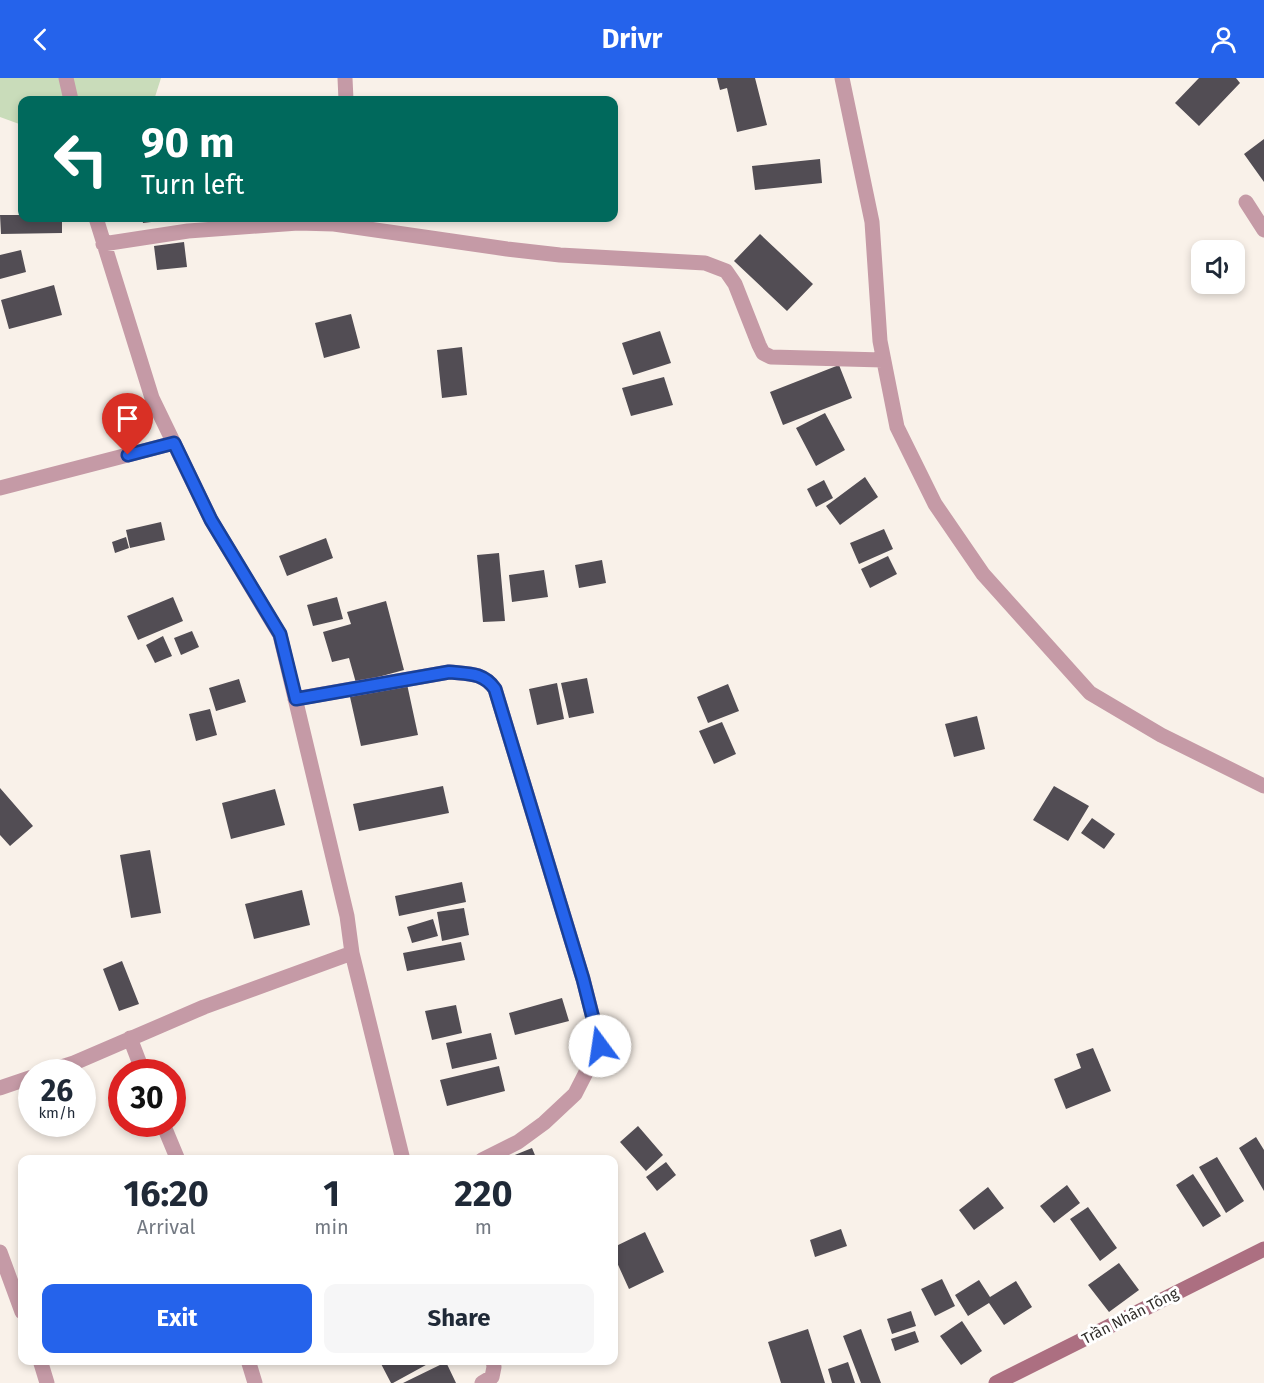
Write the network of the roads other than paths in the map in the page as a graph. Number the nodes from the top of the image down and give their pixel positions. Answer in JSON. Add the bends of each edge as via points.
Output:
{"nodes":[{"id":1,"x":66,"y":78,"type":"edge"},
{"id":2,"x":345,"y":78,"type":"edge"},
{"id":3,"x":842,"y":78,"type":"edge"},
{"id":4,"x":70,"y":96,"type":"edge"},
{"id":5,"x":346,"y":96,"type":"edge"},
{"id":6,"x":1246,"y":202,"type":"dead end"},
{"id":7,"x":97,"y":222,"type":"edge"},
{"id":8,"x":298,"y":222,"type":"edge"},
{"id":9,"x":340,"y":222,"type":"edge"},
{"id":10,"x":1264,"y":230,"type":"edge"},
{"id":11,"x":103,"y":244,"type":"junction"},
{"id":12,"x":883,"y":360,"type":"junction"},
{"id":13,"x":174,"y":443,"type":"junction"},
{"id":14,"x":0,"y":488,"type":"edge"},
{"id":15,"x":296,"y":699,"type":"junction"},
{"id":16,"x":1264,"y":786,"type":"edge"},
{"id":17,"x":352,"y":953,"type":"junction"},
{"id":18,"x":130,"y":1038,"type":"junction"},
{"id":19,"x":83,"y":1059,"type":"edge"},
{"id":20,"x":138,"y":1059,"type":"edge"},
{"id":21,"x":18,"y":1082,"type":"edge"},
{"id":22,"x":0,"y":1088,"type":"edge"},
{"id":23,"x":168,"y":1137,"type":"edge"},
{"id":24,"x":176,"y":1155,"type":"edge"},
{"id":25,"x":402,"y":1155,"type":"edge"},
{"id":26,"x":492,"y":1155,"type":"edge"},
{"id":27,"x":1264,"y":1249,"type":"edge"},
{"id":28,"x":0,"y":1252,"type":"edge"},
{"id":29,"x":18,"y":1301,"type":"edge"},
{"id":30,"x":42,"y":1365,"type":"edge"},
{"id":31,"x":250,"y":1365,"type":"edge"},
{"id":32,"x":494,"y":1365,"type":"edge"},
{"id":33,"x":47,"y":1383,"type":"edge"},
{"id":34,"x":255,"y":1383,"type":"edge"},
{"id":35,"x":482,"y":1383,"type":"edge"},
{"id":36,"x":996,"y":1383,"type":"edge"}],
"edges":[{"from":1,"to":4,"type":"street"},
{"from":2,"to":5,"type":"street"},
{"from":3,"to":12,"type":"street","via":[[872,222]]},
{"from":6,"to":10,"type":"street"},
{"from":7,"to":11,"type":"street"},
{"from":8,"to":11,"type":"street","via":[[188,231]]},
{"from":9,"to":12,"type":"street","via":[[560,255],[705,263],[726,271],[735,284],[763,353],[771,357]]},
{"from":11,"to":13,"type":"street","via":[[152,398]]},
{"from":12,"to":16,"type":"street","via":[[897,428],[935,504],[983,574],[1082,685],[1161,735]]},
{"from":13,"to":14,"type":"street"},
{"from":13,"to":15,"type":"street","via":[[211,520],[280,634]]},
{"from":15,"to":17,"type":"street","via":[[347,916]]},
{"from":15,"to":26,"type":"street","via":[[449,672],[485,678],[495,689],[600,1046],[575,1094],[544,1123]]},
{"from":17,"to":18,"type":"street"},
{"from":17,"to":25,"type":"street"},
{"from":18,"to":19,"type":"street"},
{"from":18,"to":20,"type":"street"},
{"from":21,"to":22,"type":"street"},
{"from":23,"to":24,"type":"street"},
{"from":27,"to":36,"type":"street","name":"Trần Nhân Tông"},
{"from":28,"to":29,"type":"street"},
{"from":30,"to":33,"type":"street"},
{"from":31,"to":34,"type":"street"},
{"from":32,"to":35,"type":"street","via":[[492,1377]]}]}
